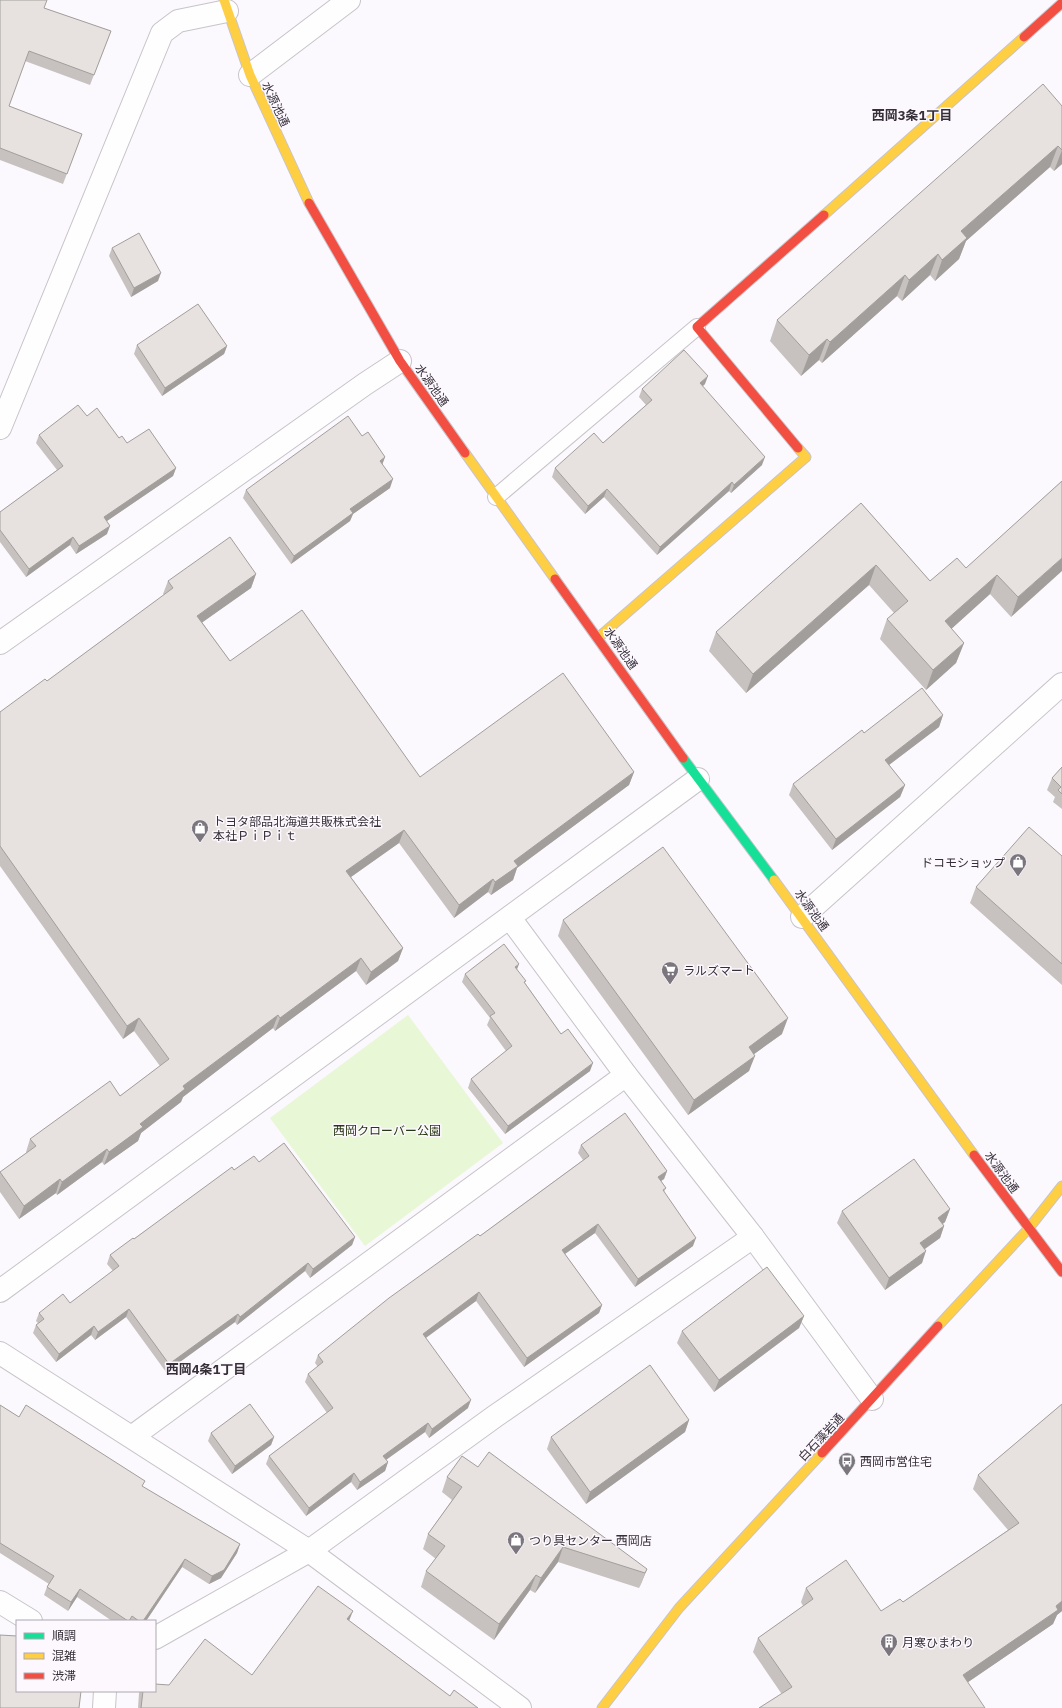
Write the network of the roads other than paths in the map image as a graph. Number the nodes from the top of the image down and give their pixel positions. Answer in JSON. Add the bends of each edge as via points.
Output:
{"nodes":[{"id":1,"x":349,"y":0,"type":"edge"},
{"id":2,"x":1062,"y":3,"type":"edge"},
{"id":3,"x":226,"y":6,"type":"edge"},
{"id":4,"x":250,"y":75,"type":"junction"},
{"id":5,"x":697,"y":327,"type":"junction"},
{"id":6,"x":400,"y":361,"type":"junction"},
{"id":7,"x":0,"y":428,"type":"edge"},
{"id":8,"x":496,"y":497,"type":"junction"},
{"id":9,"x":599,"y":637,"type":"junction"},
{"id":10,"x":0,"y":643,"type":"edge"},
{"id":11,"x":1062,"y":684,"type":"edge"},
{"id":12,"x":698,"y":779,"type":"junction"},
{"id":13,"x":802,"y":917,"type":"junction"},
{"id":14,"x":510,"y":918,"type":"junction"},
{"id":15,"x":626,"y":1075,"type":"junction"},
{"id":16,"x":1062,"y":1186,"type":"edge"},
{"id":17,"x":1029,"y":1228,"type":"junction"},
{"id":18,"x":754,"y":1237,"type":"junction"},
{"id":19,"x":1062,"y":1272,"type":"edge"},
{"id":20,"x":0,"y":1291,"type":"edge"},
{"id":21,"x":0,"y":1353,"type":"edge"},
{"id":22,"x":872,"y":1399,"type":"junction"},
{"id":23,"x":133,"y":1436,"type":"junction"},
{"id":24,"x":309,"y":1551,"type":"junction"},
{"id":25,"x":0,"y":1602,"type":"edge"},
{"id":26,"x":29,"y":1620,"type":"edge"},
{"id":27,"x":156,"y":1637,"type":"edge"},
{"id":28,"x":105,"y":1692,"type":"edge"},
{"id":29,"x":104,"y":1708,"type":"edge"},
{"id":30,"x":520,"y":1708,"type":"edge"},
{"id":31,"x":602,"y":1708,"type":"edge"}],
"edges":[{"from":1,"to":4,"type":"street"},
{"from":2,"to":5,"type":"street"},
{"from":3,"to":4,"type":"street","name":"水源池通"},
{"from":3,"to":7,"type":"street","via":[[178,21],[162,33]]},
{"from":4,"to":6,"type":"street","name":"水源池通","via":[[314,214]]},
{"from":5,"to":8,"type":"lane"},
{"from":5,"to":9,"type":"street","via":[[806,457]]},
{"from":6,"to":8,"type":"street","name":"水源池通"},
{"from":6,"to":10,"type":"street"},
{"from":8,"to":9,"type":"street","name":"水源池通"},
{"from":9,"to":12,"type":"street","name":"水源池通"},
{"from":11,"to":13,"type":"street"},
{"from":12,"to":13,"type":"street","name":"水源池通"},
{"from":12,"to":14,"type":"street"},
{"from":13,"to":17,"type":"street","name":"水源池通"},
{"from":14,"to":15,"type":"street"},
{"from":14,"to":20,"type":"street"},
{"from":15,"to":18,"type":"street"},
{"from":15,"to":23,"type":"street"},
{"from":16,"to":17,"type":"street","name":"白石藻岩通"},
{"from":17,"to":19,"type":"street","name":"水源池通"},
{"from":17,"to":22,"type":"street","name":"白石藻岩通"},
{"from":18,"to":22,"type":"street"},
{"from":18,"to":24,"type":"street","via":[[494,1417]]},
{"from":21,"to":23,"type":"street"},
{"from":22,"to":31,"type":"street","name":"白石藻岩通","via":[[679,1608]]},
{"from":23,"to":24,"type":"street"},
{"from":24,"to":27,"type":"street"},
{"from":24,"to":30,"type":"street"},
{"from":25,"to":26,"type":"street"},
{"from":28,"to":29,"type":"street"}]}
